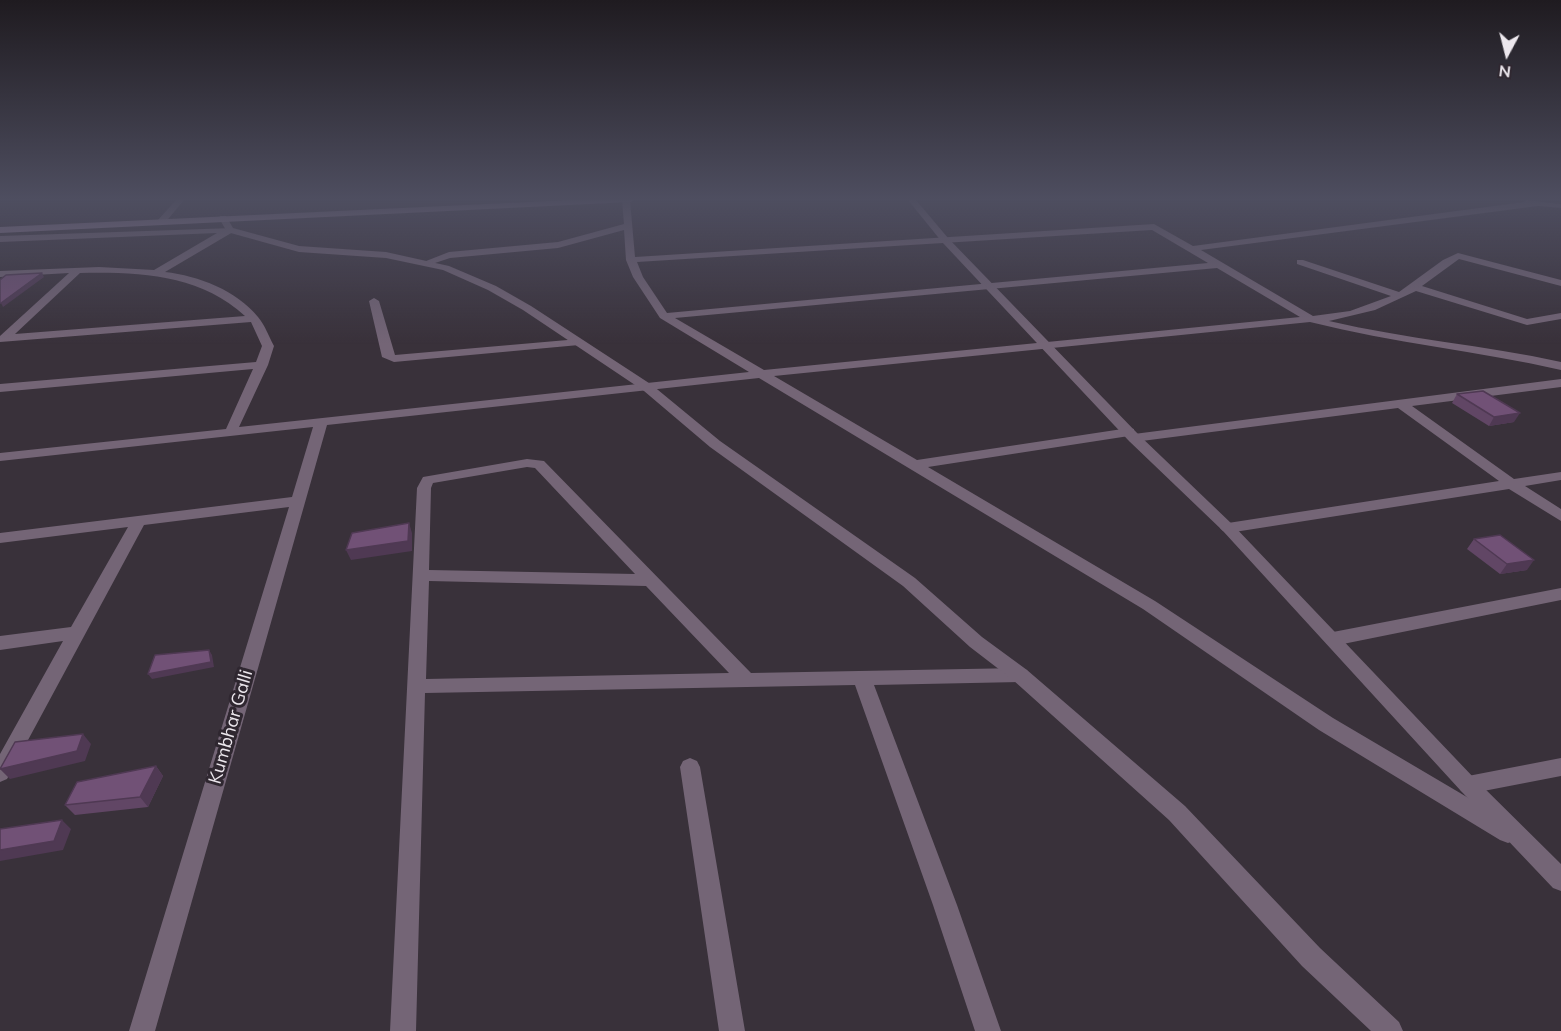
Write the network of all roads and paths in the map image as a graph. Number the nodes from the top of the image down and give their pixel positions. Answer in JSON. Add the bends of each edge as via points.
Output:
{"nodes":[{"id":1,"x":192,"y":248,"type":"edge"},
{"id":2,"x":296,"y":248,"type":"edge"},
{"id":3,"x":524,"y":248,"type":"edge"},
{"id":4,"x":630,"y":248,"type":"edge"},
{"id":5,"x":818,"y":248,"type":"edge"},
{"id":6,"x":953,"y":248,"type":"edge"},
{"id":7,"x":1197,"y":248,"type":"edge"},
{"id":8,"x":1190,"y":249,"type":"joint"},
{"id":9,"x":631,"y":260,"type":"junction"},
{"id":10,"x":1299,"y":262,"type":"dead end"},
{"id":11,"x":426,"y":263,"type":"junction"},
{"id":12,"x":1216,"y":265,"type":"junction"},
{"id":13,"x":76,"y":272,"type":"junction"},
{"id":14,"x":156,"y":273,"type":"junction"},
{"id":15,"x":0,"y":274,"type":"edge"},
{"id":16,"x":1561,"y":283,"type":"edge"},
{"id":17,"x":989,"y":287,"type":"junction"},
{"id":18,"x":1415,"y":287,"type":"junction"},
{"id":19,"x":1400,"y":296,"type":"junction"},
{"id":20,"x":374,"y":301,"type":"dead end"},
{"id":21,"x":664,"y":316,"type":"junction"},
{"id":22,"x":1559,"y":318,"type":"edge"},
{"id":23,"x":254,"y":319,"type":"junction"},
{"id":24,"x":1314,"y":320,"type":"junction"},
{"id":25,"x":3,"y":339,"type":"edge"},
{"id":26,"x":579,"y":342,"type":"junction"},
{"id":27,"x":1048,"y":346,"type":"junction"},
{"id":28,"x":262,"y":365,"type":"junction"},
{"id":29,"x":1561,"y":366,"type":"edge"},
{"id":30,"x":763,"y":374,"type":"junction"},
{"id":31,"x":1561,"y":383,"type":"edge"},
{"id":32,"x":0,"y":388,"type":"edge"},
{"id":33,"x":648,"y":388,"type":"junction"},
{"id":34,"x":1401,"y":404,"type":"junction"},
{"id":35,"x":321,"y":423,"type":"junction"},
{"id":36,"x":231,"y":431,"type":"junction"},
{"id":37,"x":1131,"y":435,"type":"junction"},
{"id":38,"x":0,"y":457,"type":"edge"},
{"id":39,"x":914,"y":465,"type":"junction"},
{"id":40,"x":1561,"y":476,"type":"edge"},
{"id":41,"x":1510,"y":483,"type":"junction"},
{"id":42,"x":297,"y":501,"type":"junction"},
{"id":43,"x":1561,"y":516,"type":"edge"},
{"id":44,"x":138,"y":522,"type":"junction"},
{"id":45,"x":1228,"y":528,"type":"junction"},
{"id":46,"x":0,"y":538,"type":"edge"},
{"id":47,"x":420,"y":575,"type":"junction"},
{"id":48,"x":652,"y":580,"type":"junction"},
{"id":49,"x":1561,"y":594,"type":"edge"},
{"id":50,"x":78,"y":633,"type":"junction"},
{"id":51,"x":1333,"y":639,"type":"junction"},
{"id":52,"x":0,"y":643,"type":"edge"},
{"id":53,"x":1020,"y":675,"type":"junction"},
{"id":54,"x":862,"y":678,"type":"junction"},
{"id":55,"x":747,"y":681,"type":"junction"},
{"id":56,"x":417,"y":686,"type":"junction"},
{"id":57,"x":690,"y":767,"type":"dead end"},
{"id":58,"x":1561,"y":767,"type":"edge"},
{"id":59,"x":0,"y":773,"type":"edge"},
{"id":60,"x":1468,"y":785,"type":"junction"},
{"id":61,"x":1523,"y":842,"type":"junction"},
{"id":62,"x":1561,"y":880,"type":"edge"},
{"id":63,"x":142,"y":1031,"type":"edge"},
{"id":64,"x":403,"y":1031,"type":"edge"},
{"id":65,"x":732,"y":1031,"type":"edge"},
{"id":66,"x":988,"y":1031,"type":"edge"},
{"id":67,"x":1390,"y":1031,"type":"edge"}],
"edges":[{"from":1,"to":14,"type":"street"},
{"from":2,"to":11,"type":"street","via":[[386,255]]},
{"from":3,"to":11,"type":"street","via":[[450,255]]},
{"from":4,"to":9,"type":"street"},
{"from":5,"to":9,"type":"street"},
{"from":6,"to":17,"type":"street"},
{"from":7,"to":8,"type":"street"},
{"from":8,"to":12,"type":"street"},
{"from":9,"to":21,"type":"street","via":[[638,278]]},
{"from":10,"to":19,"type":"street"},
{"from":11,"to":26,"type":"street","via":[[492,288]]},
{"from":12,"to":17,"type":"street"},
{"from":12,"to":24,"type":"street"},
{"from":13,"to":14,"type":"street"},
{"from":13,"to":15,"type":"street"},
{"from":13,"to":25,"type":"street"},
{"from":14,"to":23,"type":"street","via":[[186,277],[217,290]]},
{"from":16,"to":18,"type":"street","via":[[1458,256]]},
{"from":17,"to":21,"type":"street"},
{"from":17,"to":27,"type":"street"},
{"from":18,"to":19,"type":"street"},
{"from":18,"to":22,"type":"street","via":[[1516,319]]},
{"from":19,"to":24,"type":"street","via":[[1368,310]]},
{"from":20,"to":26,"type":"street","via":[[388,357],[394,359]]},
{"from":21,"to":30,"type":"street"},
{"from":23,"to":25,"type":"street"},
{"from":23,"to":28,"type":"street","via":[[268,346]]},
{"from":24,"to":27,"type":"street"},
{"from":24,"to":29,"type":"street"},
{"from":26,"to":33,"type":"street"},
{"from":27,"to":30,"type":"street"},
{"from":27,"to":37,"type":"street"},
{"from":28,"to":32,"type":"street"},
{"from":28,"to":36,"type":"street"},
{"from":30,"to":33,"type":"street"},
{"from":30,"to":39,"type":"street"},
{"from":31,"to":34,"type":"street"},
{"from":33,"to":35,"type":"street"},
{"from":33,"to":53,"type":"street","via":[[715,444],[909,582]]},
{"from":34,"to":37,"type":"street"},
{"from":34,"to":41,"type":"street"},
{"from":35,"to":36,"type":"street"},
{"from":35,"to":42,"type":"street","name":"Kumbhar Galli"},
{"from":36,"to":38,"type":"street"},
{"from":37,"to":39,"type":"street"},
{"from":37,"to":45,"type":"street"},
{"from":39,"to":61,"type":"street","via":[[1149,605],[1326,724]]},
{"from":40,"to":41,"type":"street"},
{"from":41,"to":43,"type":"street"},
{"from":41,"to":45,"type":"street"},
{"from":42,"to":44,"type":"street"},
{"from":42,"to":63,"type":"street","name":"Kumbhar Galli"},
{"from":44,"to":46,"type":"street"},
{"from":44,"to":50,"type":"street"},
{"from":45,"to":51,"type":"street"},
{"from":47,"to":48,"type":"street"},
{"from":47,"to":48,"type":"street","via":[[424,488],[428,480],[534,463]]},
{"from":47,"to":56,"type":"street"},
{"from":48,"to":55,"type":"street"},
{"from":49,"to":51,"type":"street"},
{"from":50,"to":52,"type":"street"},
{"from":50,"to":59,"type":"street"},
{"from":51,"to":60,"type":"street"},
{"from":53,"to":54,"type":"street"},
{"from":53,"to":67,"type":"street","via":[[1177,813],[1311,957]]},
{"from":54,"to":55,"type":"street"},
{"from":54,"to":66,"type":"street"},
{"from":55,"to":56,"type":"street"},
{"from":56,"to":64,"type":"street"},
{"from":57,"to":65,"type":"street"},
{"from":58,"to":60,"type":"street"},
{"from":60,"to":61,"type":"street"},
{"from":61,"to":62,"type":"street"}]}
